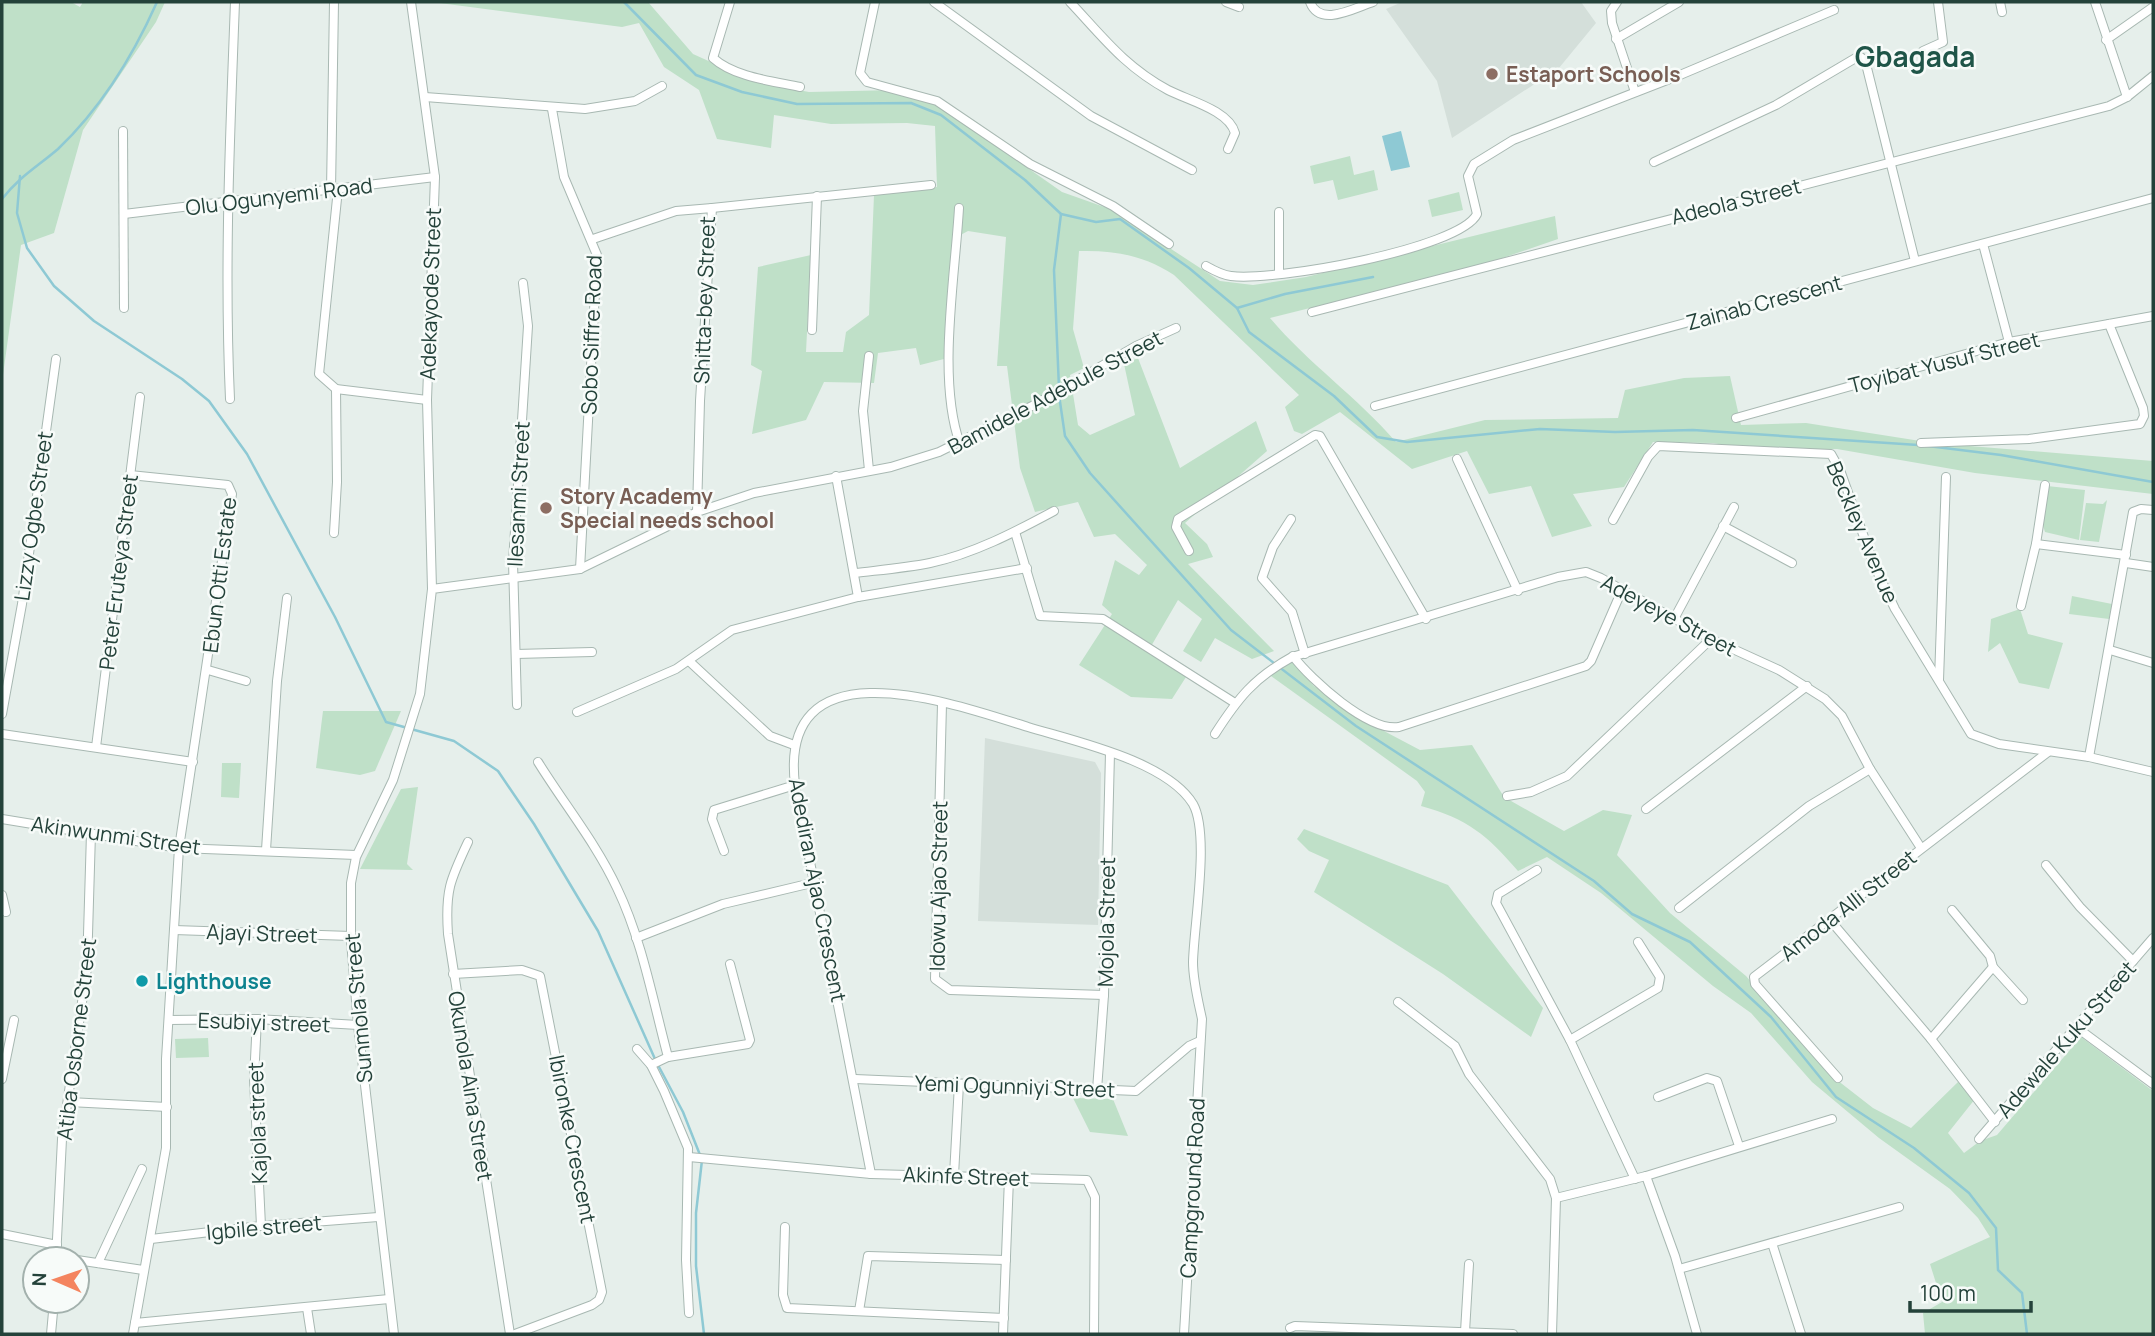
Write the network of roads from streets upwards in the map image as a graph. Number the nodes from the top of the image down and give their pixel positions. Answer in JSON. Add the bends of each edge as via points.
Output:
{"nodes":[{"id":1,"x":235,"y":2,"type":"edge"},
{"id":2,"x":334,"y":2,"type":"edge"},
{"id":3,"x":411,"y":2,"type":"edge"},
{"id":4,"x":730,"y":2,"type":"edge"},
{"id":5,"x":875,"y":2,"type":"edge"},
{"id":6,"x":934,"y":2,"type":"edge"},
{"id":7,"x":1070,"y":2,"type":"edge"},
{"id":8,"x":1226,"y":2,"type":"edge"},
{"id":9,"x":1310,"y":2,"type":"edge"},
{"id":10,"x":1373,"y":2,"type":"edge"},
{"id":11,"x":1616,"y":2,"type":"edge"},
{"id":12,"x":1679,"y":2,"type":"edge"},
{"id":13,"x":1938,"y":2,"type":"edge"},
{"id":14,"x":2000,"y":2,"type":"edge"},
{"id":15,"x":2095,"y":2,"type":"edge"},
{"id":16,"x":1238,"y":7,"type":"dead end"},
{"id":17,"x":2153,"y":7,"type":"edge"},
{"id":18,"x":1834,"y":10,"type":"dead end"},
{"id":19,"x":2002,"y":12,"type":"dead end"},
{"id":20,"x":1616,"y":39,"type":"junction"},
{"id":21,"x":2106,"y":40,"type":"junction"},
{"id":22,"x":1923,"y":51,"type":"dead end"},
{"id":23,"x":2153,"y":76,"type":"edge"},
{"id":24,"x":662,"y":86,"type":"dead end"},
{"id":25,"x":800,"y":87,"type":"dead end"},
{"id":26,"x":1635,"y":92,"type":"junction"},
{"id":27,"x":425,"y":97,"type":"junction"},
{"id":28,"x":2127,"y":97,"type":"junction"},
{"id":29,"x":552,"y":109,"type":"junction"},
{"id":30,"x":123,"y":131,"type":"dead end"},
{"id":31,"x":1228,"y":149,"type":"dead end"},
{"id":32,"x":1654,"y":162,"type":"dead end"},
{"id":33,"x":1893,"y":162,"type":"junction"},
{"id":34,"x":1192,"y":170,"type":"dead end"},
{"id":35,"x":435,"y":177,"type":"junction"},
{"id":36,"x":931,"y":185,"type":"dead end"},
{"id":37,"x":334,"y":189,"type":"junction"},
{"id":38,"x":817,"y":196,"type":"junction"},
{"id":39,"x":2153,"y":198,"type":"edge"},
{"id":40,"x":227,"y":204,"type":"junction"},
{"id":41,"x":712,"y":208,"type":"junction"},
{"id":42,"x":959,"y":208,"type":"dead end"},
{"id":43,"x":1279,"y":212,"type":"dead end"},
{"id":44,"x":124,"y":214,"type":"junction"},
{"id":45,"x":593,"y":239,"type":"junction"},
{"id":46,"x":1169,"y":244,"type":"dead end"},
{"id":47,"x":1983,"y":244,"type":"junction"},
{"id":48,"x":1915,"y":261,"type":"junction"},
{"id":49,"x":1206,"y":267,"type":"dead end"},
{"id":50,"x":1279,"y":274,"type":"junction"},
{"id":51,"x":523,"y":283,"type":"dead end"},
{"id":52,"x":124,"y":308,"type":"dead end"},
{"id":53,"x":1312,"y":312,"type":"dead end"},
{"id":54,"x":2153,"y":316,"type":"edge"},
{"id":55,"x":2109,"y":324,"type":"junction"},
{"id":56,"x":1175,"y":328,"type":"dead end"},
{"id":57,"x":812,"y":330,"type":"dead end"},
{"id":58,"x":2009,"y":342,"type":"junction"},
{"id":59,"x":869,"y":356,"type":"dead end"},
{"id":60,"x":56,"y":359,"type":"dead end"},
{"id":61,"x":336,"y":389,"type":"junction"},
{"id":62,"x":140,"y":397,"type":"dead end"},
{"id":63,"x":230,"y":399,"type":"dead end"},
{"id":64,"x":427,"y":400,"type":"junction"},
{"id":65,"x":1375,"y":406,"type":"dead end"},
{"id":66,"x":1736,"y":418,"type":"dead end"},
{"id":67,"x":1921,"y":443,"type":"dead end"},
{"id":68,"x":960,"y":444,"type":"junction"},
{"id":69,"x":1457,"y":459,"type":"dead end"},
{"id":70,"x":869,"y":470,"type":"junction"},
{"id":71,"x":130,"y":475,"type":"junction"},
{"id":72,"x":836,"y":476,"type":"junction"},
{"id":73,"x":1946,"y":477,"type":"dead end"},
{"id":74,"x":2045,"y":485,"type":"dead end"},
{"id":75,"x":1734,"y":507,"type":"dead end"},
{"id":76,"x":2153,"y":510,"type":"edge"},
{"id":77,"x":1054,"y":511,"type":"dead end"},
{"id":78,"x":697,"y":512,"type":"junction"},
{"id":79,"x":1291,"y":519,"type":"dead end"},
{"id":80,"x":1614,"y":520,"type":"dead end"},
{"id":81,"x":1723,"y":526,"type":"junction"},
{"id":82,"x":1015,"y":532,"type":"junction"},
{"id":83,"x":334,"y":533,"type":"dead end"},
{"id":84,"x":2036,"y":544,"type":"junction"},
{"id":85,"x":1189,"y":551,"type":"dead end"},
{"id":86,"x":2126,"y":559,"type":"junction"},
{"id":87,"x":1792,"y":563,"type":"dead end"},
{"id":88,"x":1027,"y":568,"type":"junction"},
{"id":89,"x":2153,"y":568,"type":"edge"},
{"id":90,"x":580,"y":569,"type":"junction"},
{"id":91,"x":855,"y":573,"type":"junction"},
{"id":92,"x":513,"y":577,"type":"junction"},
{"id":93,"x":432,"y":589,"type":"junction"},
{"id":94,"x":1622,"y":590,"type":"junction"},
{"id":95,"x":1518,"y":591,"type":"junction"},
{"id":96,"x":858,"y":597,"type":"junction"},
{"id":97,"x":287,"y":598,"type":"dead end"},
{"id":98,"x":2021,"y":606,"type":"dead end"},
{"id":99,"x":1426,"y":619,"type":"junction"},
{"id":100,"x":1674,"y":620,"type":"junction"},
{"id":101,"x":1710,"y":639,"type":"junction"},
{"id":102,"x":2110,"y":650,"type":"junction"},
{"id":103,"x":592,"y":652,"type":"dead end"},
{"id":104,"x":516,"y":654,"type":"junction"},
{"id":105,"x":1305,"y":654,"type":"junction"},
{"id":106,"x":1293,"y":657,"type":"junction"},
{"id":107,"x":689,"y":661,"type":"junction"},
{"id":108,"x":2153,"y":663,"type":"edge"},
{"id":109,"x":208,"y":670,"type":"junction"},
{"id":110,"x":1939,"y":680,"type":"junction"},
{"id":111,"x":246,"y":681,"type":"dead end"},
{"id":112,"x":1807,"y":686,"type":"junction"},
{"id":113,"x":1235,"y":703,"type":"junction"},
{"id":114,"x":942,"y":704,"type":"junction"},
{"id":115,"x":517,"y":705,"type":"dead end"},
{"id":116,"x":577,"y":712,"type":"dead end"},
{"id":117,"x":2,"y":714,"type":"edge"},
{"id":118,"x":2,"y":734,"type":"edge"},
{"id":119,"x":1215,"y":734,"type":"dead end"},
{"id":120,"x":794,"y":745,"type":"junction"},
{"id":121,"x":96,"y":747,"type":"junction"},
{"id":122,"x":2048,"y":752,"type":"junction"},
{"id":123,"x":1110,"y":753,"type":"junction"},
{"id":124,"x":2089,"y":757,"type":"junction"},
{"id":125,"x":193,"y":762,"type":"junction"},
{"id":126,"x":538,"y":762,"type":"dead end"},
{"id":127,"x":1870,"y":769,"type":"junction"},
{"id":128,"x":2153,"y":772,"type":"edge"},
{"id":129,"x":795,"y":785,"type":"junction"},
{"id":130,"x":1507,"y":796,"type":"dead end"},
{"id":131,"x":1646,"y":809,"type":"dead end"},
{"id":132,"x":2,"y":819,"type":"edge"},
{"id":133,"x":91,"y":833,"type":"junction"},
{"id":134,"x":468,"y":842,"type":"dead end"},
{"id":135,"x":179,"y":848,"type":"junction"},
{"id":136,"x":1921,"y":848,"type":"junction"},
{"id":137,"x":266,"y":850,"type":"junction"},
{"id":138,"x":724,"y":851,"type":"dead end"},
{"id":139,"x":356,"y":855,"type":"junction"},
{"id":140,"x":2046,"y":865,"type":"dead end"},
{"id":141,"x":1537,"y":870,"type":"dead end"},
{"id":142,"x":816,"y":882,"type":"junction"},
{"id":143,"x":2,"y":895,"type":"edge"},
{"id":144,"x":1679,"y":908,"type":"dead end"},
{"id":145,"x":1952,"y":910,"type":"dead end"},
{"id":146,"x":6,"y":912,"type":"dead end"},
{"id":147,"x":1830,"y":920,"type":"junction"},
{"id":148,"x":174,"y":930,"type":"junction"},
{"id":149,"x":351,"y":936,"type":"junction"},
{"id":150,"x":636,"y":938,"type":"junction"},
{"id":151,"x":2153,"y":938,"type":"edge"},
{"id":152,"x":1638,"y":942,"type":"dead end"},
{"id":153,"x":2133,"y":961,"type":"junction"},
{"id":154,"x":730,"y":964,"type":"dead end"},
{"id":155,"x":1993,"y":967,"type":"junction"},
{"id":156,"x":453,"y":974,"type":"junction"},
{"id":157,"x":1104,"y":995,"type":"junction"},
{"id":158,"x":2023,"y":1000,"type":"dead end"},
{"id":159,"x":1398,"y":1002,"type":"dead end"},
{"id":160,"x":257,"y":1019,"type":"junction"},
{"id":161,"x":14,"y":1020,"type":"dead end"},
{"id":162,"x":169,"y":1020,"type":"junction"},
{"id":163,"x":358,"y":1025,"type":"junction"},
{"id":164,"x":2076,"y":1027,"type":"junction"},
{"id":165,"x":1931,"y":1039,"type":"junction"},
{"id":166,"x":1570,"y":1040,"type":"junction"},
{"id":167,"x":1200,"y":1041,"type":"junction"},
{"id":168,"x":637,"y":1049,"type":"dead end"},
{"id":169,"x":667,"y":1057,"type":"junction"},
{"id":170,"x":655,"y":1064,"type":"junction"},
{"id":171,"x":1838,"y":1078,"type":"dead end"},
{"id":172,"x":2,"y":1079,"type":"edge"},
{"id":173,"x":855,"y":1079,"type":"junction"},
{"id":174,"x":2153,"y":1083,"type":"edge"},
{"id":175,"x":959,"y":1084,"type":"junction"},
{"id":176,"x":1097,"y":1090,"type":"junction"},
{"id":177,"x":1658,"y":1097,"type":"dead end"},
{"id":178,"x":69,"y":1102,"type":"junction"},
{"id":179,"x":167,"y":1107,"type":"junction"},
{"id":180,"x":1832,"y":1119,"type":"dead end"},
{"id":181,"x":1996,"y":1122,"type":"junction"},
{"id":182,"x":1979,"y":1139,"type":"dead end"},
{"id":183,"x":1739,"y":1146,"type":"junction"},
{"id":184,"x":696,"y":1157,"type":"junction"},
{"id":185,"x":142,"y":1168,"type":"dead end"},
{"id":186,"x":871,"y":1174,"type":"junction"},
{"id":187,"x":954,"y":1175,"type":"junction"},
{"id":188,"x":1646,"y":1176,"type":"junction"},
{"id":189,"x":1009,"y":1178,"type":"junction"},
{"id":190,"x":1635,"y":1179,"type":"junction"},
{"id":191,"x":1556,"y":1198,"type":"junction"},
{"id":192,"x":1899,"y":1207,"type":"dead end"},
{"id":193,"x":378,"y":1217,"type":"junction"},
{"id":194,"x":261,"y":1226,"type":"junction"},
{"id":195,"x":785,"y":1227,"type":"dead end"},
{"id":196,"x":2,"y":1234,"type":"edge"},
{"id":197,"x":151,"y":1239,"type":"junction"},
{"id":198,"x":1772,"y":1243,"type":"junction"},
{"id":199,"x":57,"y":1245,"type":"joint"},
{"id":200,"x":1006,"y":1260,"type":"junction"},
{"id":201,"x":91,"y":1261,"type":"edge"},
{"id":202,"x":98,"y":1262,"type":"junction"},
{"id":203,"x":1469,"y":1264,"type":"dead end"},
{"id":204,"x":1679,"y":1269,"type":"junction"},
{"id":205,"x":143,"y":1270,"type":"junction"},
{"id":206,"x":389,"y":1299,"type":"junction"},
{"id":207,"x":307,"y":1308,"type":"junction"},
{"id":208,"x":859,"y":1311,"type":"junction"},
{"id":209,"x":689,"y":1313,"type":"dead end"},
{"id":210,"x":53,"y":1315,"type":"edge"},
{"id":211,"x":1004,"y":1318,"type":"junction"},
{"id":212,"x":135,"y":1323,"type":"junction"},
{"id":213,"x":1287,"y":1332,"type":"edge"},
{"id":214,"x":1465,"y":1332,"type":"junction"},
{"id":215,"x":51,"y":1334,"type":"edge"},
{"id":216,"x":133,"y":1334,"type":"edge"},
{"id":217,"x":311,"y":1334,"type":"edge"},
{"id":218,"x":394,"y":1334,"type":"edge"},
{"id":219,"x":513,"y":1334,"type":"edge"},
{"id":220,"x":1003,"y":1334,"type":"edge"},
{"id":221,"x":1094,"y":1334,"type":"edge"},
{"id":222,"x":1184,"y":1334,"type":"edge"},
{"id":223,"x":1513,"y":1334,"type":"edge"},
{"id":224,"x":1552,"y":1334,"type":"edge"},
{"id":225,"x":1697,"y":1334,"type":"edge"},
{"id":226,"x":1801,"y":1334,"type":"edge"}],
"edges":[{"from":1,"to":40,"type":"street"},
{"from":2,"to":37,"type":"street"},
{"from":3,"to":27,"type":"street","name":"Adekayode Street"},
{"from":4,"to":25,"type":"street","via":[[713,58],[756,77]]},
{"from":5,"to":46,"type":"street","via":[[860,73],[867,82],[936,101],[1030,164],[1113,206]]},
{"from":6,"to":34,"type":"street","via":[[1080,109]]},
{"from":7,"to":31,"type":"street","via":[[1121,59],[1165,88],[1228,119],[1235,133]]},
{"from":8,"to":16,"type":"street"},
{"from":9,"to":10,"type":"street","via":[[1327,16]]},
{"from":11,"to":20,"type":"street","via":[[1611,11]]},
{"from":12,"to":20,"type":"street"},
{"from":13,"to":22,"type":"street","via":[[1943,42]]},
{"from":14,"to":19,"type":"street"},
{"from":15,"to":21,"type":"street"},
{"from":17,"to":21,"type":"street"},
{"from":18,"to":26,"type":"street"},
{"from":20,"to":26,"type":"street"},
{"from":21,"to":28,"type":"street"},
{"from":23,"to":28,"type":"street","name":"Adeola Street"},
{"from":24,"to":29,"type":"street","via":[[610,108]]},
{"from":26,"to":50,"type":"street","via":[[1513,140],[1474,164],[1468,176],[1477,214],[1468,225],[1406,250]]},
{"from":27,"to":29,"type":"street"},
{"from":27,"to":35,"type":"street","name":"Adekayode Street"},
{"from":28,"to":33,"type":"street","name":"Adeola Street","via":[[2109,106]]},
{"from":29,"to":45,"type":"street","name":"Sobo Siffre Road","via":[[564,177]]},
{"from":30,"to":44,"type":"street"},
{"from":32,"to":33,"type":"street","via":[[1776,105],[1859,56],[1865,60]]},
{"from":33,"to":48,"type":"street"},
{"from":33,"to":53,"type":"street","name":"Adeola Street"},
{"from":35,"to":37,"type":"street","name":"Olu Ogunyemi Road"},
{"from":35,"to":64,"type":"street","name":"Adekayode Street"},
{"from":36,"to":38,"type":"street"},
{"from":37,"to":40,"type":"street","name":"Olu Ogunyemi Road"},
{"from":37,"to":61,"type":"street","via":[[318,368]]},
{"from":38,"to":41,"type":"street"},
{"from":38,"to":57,"type":"street"},
{"from":39,"to":47,"type":"street","name":"Zainab Crescent"},
{"from":40,"to":44,"type":"street","name":"Olu Ogunyemi Road"},
{"from":40,"to":63,"type":"street"},
{"from":41,"to":45,"type":"street","name":"Shitta-bey Street","via":[[676,211]]},
{"from":41,"to":78,"type":"street","name":"Shitta-bey Street"},
{"from":42,"to":68,"type":"street","via":[[948,386],[951,420]]},
{"from":43,"to":50,"type":"street"},
{"from":44,"to":52,"type":"street"},
{"from":45,"to":90,"type":"street","name":"Sobo Siffre Road","via":[[597,279]]},
{"from":47,"to":48,"type":"street","name":"Zainab Crescent"},
{"from":47,"to":58,"type":"street"},
{"from":48,"to":65,"type":"street","name":"Zainab Crescent"},
{"from":49,"to":50,"type":"street","via":[[1229,276]]},
{"from":51,"to":92,"type":"street","name":"Ilesanmi Street","via":[[528,326]]},
{"from":54,"to":55,"type":"street","name":"Toyibat Yusuf Street"},
{"from":55,"to":58,"type":"street","name":"Toyibat Yusuf Street"},
{"from":55,"to":67,"type":"street","via":[[2143,408],[2140,424],[2029,439]]},
{"from":56,"to":68,"type":"street","name":"Bamidele Adebule Street"},
{"from":58,"to":66,"type":"street","name":"Toyibat Yusuf Street"},
{"from":59,"to":70,"type":"street","via":[[863,411]]},
{"from":60,"to":117,"type":"street","name":"Lizzy Ogbe Street"},
{"from":61,"to":64,"type":"street"},
{"from":61,"to":83,"type":"street"},
{"from":62,"to":71,"type":"street","name":"Peter Eruteya Street"},
{"from":64,"to":93,"type":"street","name":"Adekayode Street"},
{"from":68,"to":70,"type":"street","name":"Bamidele Adebule Street","via":[[918,460]]},
{"from":69,"to":95,"type":"street"},
{"from":70,"to":72,"type":"street","name":"Bamidele Adebule Street"},
{"from":71,"to":109,"type":"street","name":"Ebun Otti Estate","via":[[231,488]]},
{"from":71,"to":121,"type":"street","name":"Peter Eruteya Street"},
{"from":72,"to":78,"type":"street","name":"Bamidele Adebule Street","via":[[754,493]]},
{"from":72,"to":91,"type":"street"},
{"from":73,"to":110,"type":"street"},
{"from":74,"to":84,"type":"street"},
{"from":75,"to":81,"type":"street"},
{"from":76,"to":86,"type":"street","via":[[2133,512]]},
{"from":77,"to":82,"type":"street"},
{"from":78,"to":90,"type":"street","name":"Bamidele Adebule Street"},
{"from":79,"to":105,"type":"street","via":[[1273,547],[1262,578],[1292,612]]},
{"from":80,"to":110,"type":"street","name":"Beckley Avenue","via":[[1658,446],[1831,454],[1879,576]]},
{"from":81,"to":87,"type":"street"},
{"from":81,"to":100,"type":"street"},
{"from":82,"to":88,"type":"street"},
{"from":82,"to":91,"type":"street","via":[[930,563]]},
{"from":84,"to":86,"type":"street"},
{"from":84,"to":98,"type":"street"},
{"from":85,"to":99,"type":"street","via":[[1176,527],[1178,519],[1290,448],[1320,436]]},
{"from":86,"to":89,"type":"street"},
{"from":86,"to":102,"type":"street"},
{"from":88,"to":96,"type":"street"},
{"from":88,"to":113,"type":"street","via":[[1040,616],[1103,619]]},
{"from":90,"to":92,"type":"street","name":"Bamidele Adebule Street"},
{"from":91,"to":96,"type":"street"},
{"from":92,"to":93,"type":"street","name":"Bamidele Adebule Street"},
{"from":92,"to":104,"type":"street","name":"Ilesanmi Street"},
{"from":93,"to":139,"type":"street","name":"Sunmola Street","via":[[420,694],[393,780]]},
{"from":94,"to":95,"type":"street","name":"Adeyeye Street","via":[[1586,572]]},
{"from":94,"to":100,"type":"street","name":"Adeyeye Street"},
{"from":94,"to":106,"type":"street","via":[[1586,666],[1399,727],[1368,720],[1315,681]]},
{"from":95,"to":99,"type":"street","name":"Adeyeye Street"},
{"from":96,"to":107,"type":"street","via":[[732,630]]},
{"from":97,"to":137,"type":"street","via":[[276,681]]},
{"from":99,"to":105,"type":"street","name":"Adeyeye Street"},
{"from":100,"to":101,"type":"street","name":"Adeyeye Street"},
{"from":101,"to":112,"type":"street","name":"Adeyeye Street"},
{"from":101,"to":130,"type":"street","via":[[1567,776],[1531,792]]},
{"from":102,"to":108,"type":"street"},
{"from":102,"to":124,"type":"street"},
{"from":103,"to":104,"type":"street"},
{"from":104,"to":115,"type":"street","name":"Ilesanmi Street"},
{"from":105,"to":106,"type":"street","name":"Adeyeye Street"},
{"from":106,"to":113,"type":"street","name":"Adeyeye Street","via":[[1260,675]]},
{"from":107,"to":116,"type":"street"},
{"from":107,"to":120,"type":"street","via":[[770,736]]},
{"from":109,"to":111,"type":"street"},
{"from":109,"to":125,"type":"street","name":"Ebun Otti Estate"},
{"from":110,"to":122,"type":"street","name":"Beckley Avenue","via":[[1964,725],[1983,741]]},
{"from":112,"to":127,"type":"street","name":"Adeyeye Street","via":[[1842,716]]},
{"from":112,"to":131,"type":"street"},
{"from":113,"to":119,"type":"street","name":"Adeyeye Street"},
{"from":114,"to":120,"type":"street","via":[[885,692],[837,698],[810,716]]},
{"from":114,"to":123,"type":"street"},
{"from":114,"to":157,"type":"street","name":"Idowu Ajao Street","via":[[935,979],[950,990]]},
{"from":118,"to":121,"type":"street"},
{"from":120,"to":129,"type":"street","name":"Adediran Ajao Crescent"},
{"from":121,"to":125,"type":"street"},
{"from":122,"to":124,"type":"street"},
{"from":122,"to":136,"type":"street","name":"Amoda Alli Street"},
{"from":123,"to":157,"type":"street","name":"Mojola Street"},
{"from":123,"to":167,"type":"street","via":[[1167,779],[1191,801],[1198,819],[1193,968],[1202,1019]]},
{"from":124,"to":128,"type":"street"},
{"from":125,"to":135,"type":"street","name":"Ebun Otti Estate"},
{"from":126,"to":150,"type":"street","via":[[607,868]]},
{"from":127,"to":136,"type":"street","name":"Adeyeye Street"},
{"from":127,"to":144,"type":"street","via":[[1809,806]]},
{"from":129,"to":138,"type":"street","via":[[714,810],[712,819]]},
{"from":129,"to":142,"type":"street","name":"Adediran Ajao Crescent"},
{"from":132,"to":133,"type":"street","name":"Akinwunmi Street"},
{"from":133,"to":135,"type":"street","name":"Akinwunmi Street"},
{"from":133,"to":178,"type":"street","name":"Atiba Osborne Street","via":[[86,968]]},
{"from":134,"to":156,"type":"street","name":"Okunola Aina Street","via":[[446,899]]},
{"from":135,"to":137,"type":"street","name":"Akinwunmi Street"},
{"from":135,"to":148,"type":"street","name":"Ebun Otti Estate"},
{"from":136,"to":147,"type":"street","name":"Amoda Alli Street"},
{"from":137,"to":139,"type":"street","name":"Akinwunmi Street"},
{"from":139,"to":149,"type":"street","name":"Sunmola Street"},
{"from":140,"to":153,"type":"street","via":[[2080,908]]},
{"from":141,"to":166,"type":"street","via":[[1498,894],[1496,903]]},
{"from":142,"to":150,"type":"street","via":[[723,904]]},
{"from":142,"to":173,"type":"street","name":"Adediran Ajao Crescent"},
{"from":143,"to":146,"type":"street"},
{"from":145,"to":155,"type":"street","via":[[1990,956]]},
{"from":147,"to":165,"type":"street"},
{"from":147,"to":171,"type":"street","name":"Amoda Alli Street","via":[[1753,980]]},
{"from":148,"to":149,"type":"street","name":"Ajayi Street"},
{"from":148,"to":162,"type":"street","name":"Ebun Otti Estate"},
{"from":149,"to":163,"type":"street","name":"Sunmola Street"},
{"from":150,"to":169,"type":"street"},
{"from":151,"to":153,"type":"street","name":"Adewale Kuku Street"},
{"from":152,"to":166,"type":"street","via":[[1660,977],[1658,988]]},
{"from":153,"to":164,"type":"street","name":"Adewale Kuku Street"},
{"from":154,"to":169,"type":"street","via":[[748,1044]]},
{"from":155,"to":158,"type":"street"},
{"from":155,"to":165,"type":"street"},
{"from":156,"to":219,"type":"street","name":"Okunola Aina Street"},
{"from":156,"to":219,"type":"street","name":"Ibironke Crescent","via":[[522,970],[540,976],[602,1292],[592,1305]]},
{"from":157,"to":176,"type":"street","name":"Mojola Street"},
{"from":159,"to":191,"type":"street","via":[[1455,1045],[1469,1074],[1550,1179]]},
{"from":160,"to":162,"type":"street","name":"Esubiyi street"},
{"from":160,"to":163,"type":"street","name":"Esubiyi street"},
{"from":160,"to":194,"type":"street","name":"Kajola street","via":[[254,1079]]},
{"from":161,"to":172,"type":"street"},
{"from":162,"to":179,"type":"street","name":"Ebun Otti Estate"},
{"from":163,"to":193,"type":"street","name":"Sunmola Street"},
{"from":164,"to":174,"type":"street"},
{"from":164,"to":181,"type":"street","name":"Adewale Kuku Street"},
{"from":165,"to":181,"type":"street"},
{"from":166,"to":190,"type":"street"},
{"from":167,"to":176,"type":"street","name":"Yemi Ogunniyi Street","via":[[1136,1091]]},
{"from":167,"to":222,"type":"street","name":"Campground Road"},
{"from":168,"to":170,"type":"street"},
{"from":169,"to":170,"type":"street"},
{"from":170,"to":184,"type":"street"},
{"from":173,"to":175,"type":"street","name":"Yemi Ogunniyi Street"},
{"from":173,"to":186,"type":"street","name":"Adediran Ajao Crescent"},
{"from":175,"to":176,"type":"street","name":"Yemi Ogunniyi Street"},
{"from":175,"to":187,"type":"street"},
{"from":177,"to":183,"type":"street","via":[[1707,1078],[1717,1082]]},
{"from":178,"to":179,"type":"street"},
{"from":178,"to":199,"type":"street","name":"Atiba Osborne Street","via":[[62,1139]]},
{"from":179,"to":197,"type":"street","name":"Ebun Otti Estate","via":[[166,1149]]},
{"from":180,"to":183,"type":"street"},
{"from":181,"to":182,"type":"street","name":"Adewale Kuku Street"},
{"from":183,"to":188,"type":"street"},
{"from":184,"to":186,"type":"street","name":"Akinfe Street"},
{"from":184,"to":209,"type":"street","via":[[686,1260]]},
{"from":185,"to":202,"type":"street"},
{"from":186,"to":187,"type":"street","name":"Akinfe Street"},
{"from":187,"to":189,"type":"street","name":"Akinfe Street"},
{"from":188,"to":190,"type":"street"},
{"from":188,"to":204,"type":"street"},
{"from":189,"to":200,"type":"street"},
{"from":189,"to":221,"type":"street","name":"Akinfe Street","via":[[1079,1178],[1090,1183],[1095,1197]]},
{"from":190,"to":191,"type":"street"},
{"from":191,"to":224,"type":"street"},
{"from":192,"to":198,"type":"street"},
{"from":193,"to":194,"type":"street","name":"Igbile street"},
{"from":193,"to":206,"type":"street","name":"Sunmola Street"},
{"from":194,"to":197,"type":"street","name":"Igbile street"},
{"from":195,"to":208,"type":"street","via":[[783,1295],[787,1308]]},
{"from":196,"to":199,"type":"street"},
{"from":197,"to":205,"type":"street","name":"Ebun Otti Estate"},
{"from":198,"to":204,"type":"street"},
{"from":198,"to":226,"type":"street"},
{"from":200,"to":208,"type":"street","via":[[868,1256]]},
{"from":200,"to":211,"type":"street"},
{"from":201,"to":202,"type":"street"},
{"from":202,"to":205,"type":"street"},
{"from":203,"to":214,"type":"street"},
{"from":204,"to":225,"type":"street"},
{"from":205,"to":212,"type":"street","name":"Ebun Otti Estate"},
{"from":206,"to":207,"type":"street"},
{"from":206,"to":218,"type":"street","name":"Sunmola Street"},
{"from":207,"to":212,"type":"street"},
{"from":207,"to":217,"type":"street"},
{"from":208,"to":211,"type":"street"},
{"from":210,"to":215,"type":"street"},
{"from":211,"to":220,"type":"street"},
{"from":212,"to":216,"type":"street","name":"Ebun Otti Estate"},
{"from":213,"to":214,"type":"street","via":[[1295,1325]]},
{"from":214,"to":223,"type":"street"}]}
